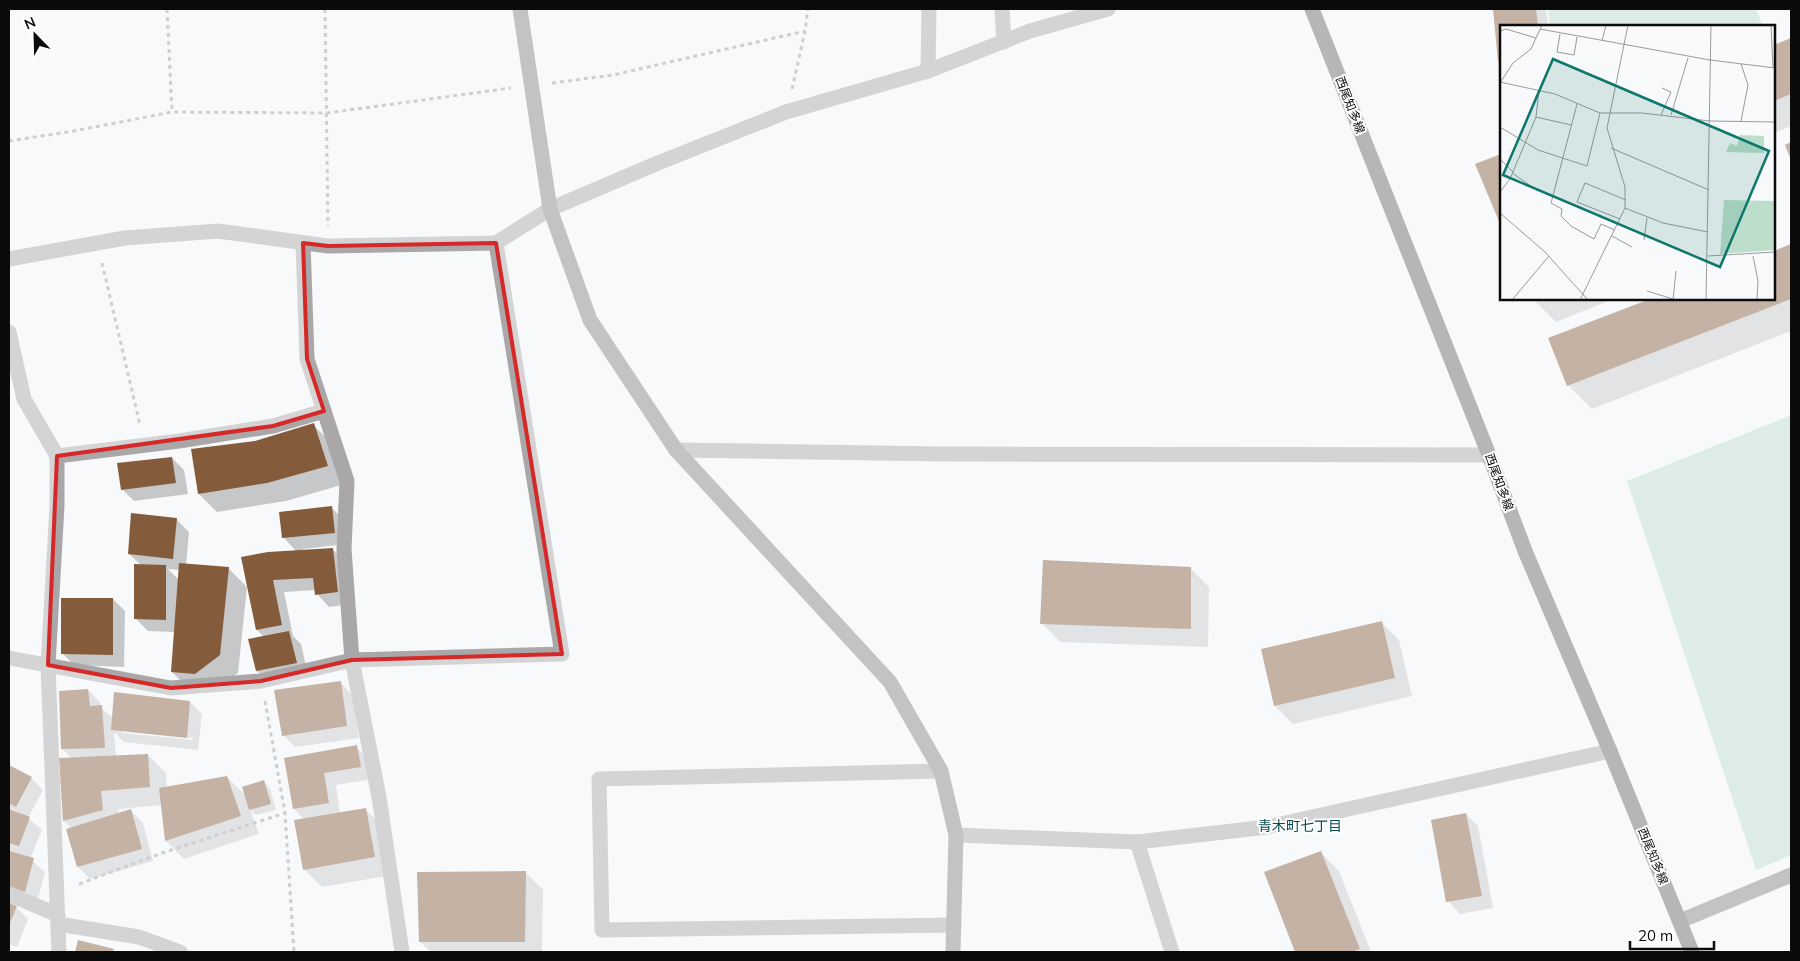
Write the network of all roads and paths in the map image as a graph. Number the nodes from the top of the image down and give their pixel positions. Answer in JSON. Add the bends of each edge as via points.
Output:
{"nodes":[{"id":1,"x":166,"y":9,"type":"edge"},
{"id":2,"x":325,"y":9,"type":"edge"},
{"id":3,"x":520,"y":9,"type":"edge"},
{"id":4,"x":808,"y":9,"type":"edge"},
{"id":5,"x":929,"y":9,"type":"edge"},
{"id":6,"x":1002,"y":9,"type":"edge"},
{"id":7,"x":1108,"y":9,"type":"edge"},
{"id":8,"x":1312,"y":9,"type":"edge"},
{"id":9,"x":805,"y":31,"type":"junction"},
{"id":10,"x":1004,"y":42,"type":"junction"},
{"id":11,"x":928,"y":71,"type":"junction"},
{"id":12,"x":531,"y":85,"type":"junction"},
{"id":13,"x":172,"y":112,"type":"junction"},
{"id":14,"x":786,"y":112,"type":"junction"},
{"id":15,"x":327,"y":113,"type":"junction"},
{"id":16,"x":9,"y":141,"type":"edge"},
{"id":17,"x":550,"y":209,"type":"junction"},
{"id":18,"x":98,"y":243,"type":"junction"},
{"id":19,"x":303,"y":243,"type":"junction"},
{"id":20,"x":496,"y":244,"type":"junction"},
{"id":21,"x":328,"y":246,"type":"junction"},
{"id":22,"x":9,"y":259,"type":"edge"},
{"id":23,"x":9,"y":332,"type":"edge"},
{"id":24,"x":324,"y":411,"type":"junction"},
{"id":25,"x":145,"y":445,"type":"junction"},
{"id":26,"x":676,"y":450,"type":"junction"},
{"id":27,"x":1490,"y":454,"type":"junction"},
{"id":28,"x":57,"y":456,"type":"junction"},
{"id":29,"x":9,"y":658,"type":"edge"},
{"id":30,"x":352,"y":660,"type":"junction"},
{"id":31,"x":48,"y":665,"type":"junction"},
{"id":32,"x":260,"y":681,"type":"junction"},
{"id":33,"x":1610,"y":751,"type":"junction"},
{"id":34,"x":941,"y":772,"type":"junction"},
{"id":35,"x":285,"y":813,"type":"junction"},
{"id":36,"x":956,"y":835,"type":"junction"},
{"id":37,"x":1137,"y":842,"type":"junction"},
{"id":38,"x":1791,"y":875,"type":"edge"},
{"id":39,"x":57,"y":892,"type":"junction"},
{"id":40,"x":9,"y":894,"type":"edge"},
{"id":41,"x":58,"y":919,"type":"junction"},
{"id":42,"x":1680,"y":921,"type":"junction"},
{"id":43,"x":954,"y":925,"type":"junction"},
{"id":44,"x":59,"y":952,"type":"edge"},
{"id":45,"x":180,"y":952,"type":"edge"},
{"id":46,"x":294,"y":952,"type":"edge"},
{"id":47,"x":402,"y":952,"type":"edge"},
{"id":48,"x":953,"y":952,"type":"edge"},
{"id":49,"x":1172,"y":952,"type":"edge"},
{"id":50,"x":1692,"y":952,"type":"edge"}],
"edges":[{"from":1,"to":13,"type":"path"},
{"from":2,"to":15,"type":"path"},
{"from":3,"to":12,"type":"street"},
{"from":4,"to":9,"type":"path"},
{"from":5,"to":11,"type":"street"},
{"from":6,"to":10,"type":"street"},
{"from":7,"to":10,"type":"street","via":[[1030,31]]},
{"from":8,"to":27,"type":"main road","name":"西尾知多線"},
{"from":9,"to":12,"type":"path","via":[[613,75]]},
{"from":9,"to":14,"type":"path"},
{"from":10,"to":11,"type":"street"},
{"from":11,"to":14,"type":"street"},
{"from":12,"to":15,"type":"path"},
{"from":12,"to":17,"type":"street"},
{"from":13,"to":15,"type":"path"},
{"from":13,"to":16,"type":"path"},
{"from":14,"to":17,"type":"street"},
{"from":15,"to":21,"type":"path"},
{"from":17,"to":20,"type":"street"},
{"from":17,"to":26,"type":"street","via":[[590,320]]},
{"from":18,"to":19,"type":"street","via":[[218,231]]},
{"from":18,"to":22,"type":"street"},
{"from":18,"to":25,"type":"path"},
{"from":19,"to":21,"type":"street"},
{"from":19,"to":24,"type":"street","via":[[307,359]]},
{"from":20,"to":21,"type":"street"},
{"from":20,"to":30,"type":"street","via":[[562,654]]},
{"from":23,"to":28,"type":"street","via":[[24,399]]},
{"from":24,"to":25,"type":"street","via":[[273,426]]},
{"from":24,"to":30,"type":"street","via":[[347,481],[344,549]]},
{"from":25,"to":28,"type":"street"},
{"from":26,"to":27,"type":"street","via":[[942,454]]},
{"from":26,"to":34,"type":"street","via":[[890,682]]},
{"from":27,"to":33,"type":"main road","name":"西尾知多線","via":[[1525,551]]},
{"from":28,"to":31,"type":"street"},
{"from":29,"to":31,"type":"street"},
{"from":30,"to":32,"type":"street"},
{"from":30,"to":47,"type":"street","via":[[379,797]]},
{"from":31,"to":32,"type":"street","via":[[171,688]]},
{"from":31,"to":39,"type":"street"},
{"from":32,"to":35,"type":"path"},
{"from":33,"to":37,"type":"street","via":[[1268,827]]},
{"from":33,"to":42,"type":"main road","name":"西尾知多線"},
{"from":34,"to":36,"type":"street"},
{"from":34,"to":43,"type":"street","via":[[599,779],[602,930]]},
{"from":35,"to":39,"type":"path"},
{"from":35,"to":46,"type":"path"},
{"from":36,"to":37,"type":"street"},
{"from":36,"to":43,"type":"street"},
{"from":37,"to":49,"type":"street"},
{"from":38,"to":42,"type":"street"},
{"from":39,"to":41,"type":"street"},
{"from":40,"to":41,"type":"street"},
{"from":41,"to":44,"type":"street"},
{"from":41,"to":45,"type":"street","via":[[139,937]]},
{"from":42,"to":50,"type":"main road","name":"西尾知多線"},
{"from":43,"to":48,"type":"street"}]}
